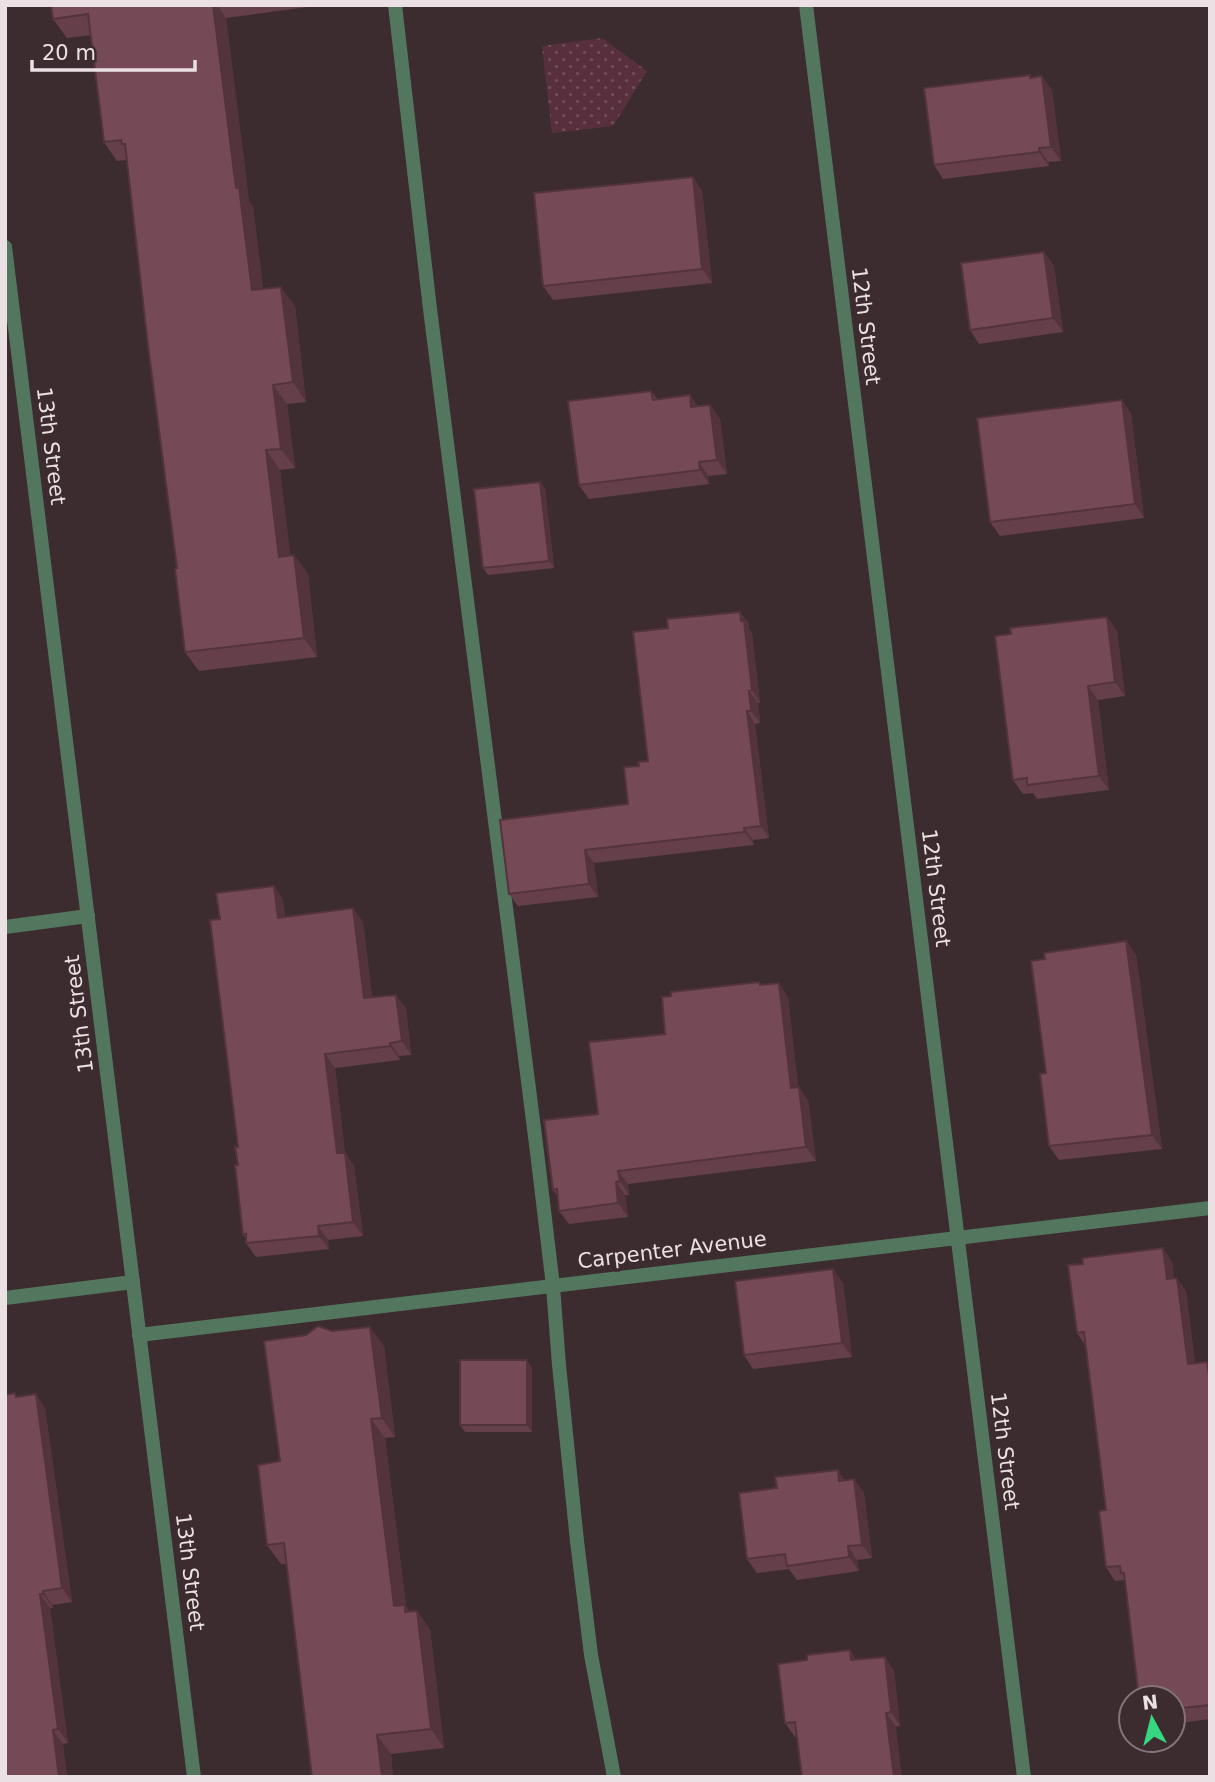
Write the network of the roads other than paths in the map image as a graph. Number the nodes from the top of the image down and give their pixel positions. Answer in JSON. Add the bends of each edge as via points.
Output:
{"nodes":[{"id":1,"x":395,"y":5,"type":"edge"},
{"id":2,"x":806,"y":5,"type":"edge"},
{"id":3,"x":5,"y":247,"type":"edge"},
{"id":4,"x":88,"y":916,"type":"junction"},
{"id":5,"x":5,"y":927,"type":"edge"},
{"id":6,"x":1210,"y":1208,"type":"edge"},
{"id":7,"x":958,"y":1237,"type":"junction"},
{"id":8,"x":133,"y":1282,"type":"junction"},
{"id":9,"x":553,"y":1286,"type":"junction"},
{"id":10,"x":5,"y":1297,"type":"edge"},
{"id":11,"x":139,"y":1335,"type":"junction"},
{"id":12,"x":194,"y":1777,"type":"edge"},
{"id":13,"x":614,"y":1777,"type":"edge"},
{"id":14,"x":1024,"y":1777,"type":"edge"}],
"edges":[{"from":1,"to":9,"type":"street"},
{"from":2,"to":7,"type":"street","name":"12th Street"},
{"from":3,"to":4,"type":"street","name":"13th Street"},
{"from":4,"to":5,"type":"street"},
{"from":4,"to":8,"type":"street","name":"13th Street"},
{"from":6,"to":7,"type":"street","name":"Carpenter Avenue"},
{"from":7,"to":9,"type":"street","name":"Carpenter Avenue"},
{"from":7,"to":14,"type":"street","name":"12th Street"},
{"from":8,"to":10,"type":"street"},
{"from":8,"to":11,"type":"street","name":"13th Street"},
{"from":9,"to":11,"type":"street","name":"Carpenter Avenue"},
{"from":9,"to":13,"type":"street","via":[[580,1566]]},
{"from":11,"to":12,"type":"street","name":"13th Street"}]}
